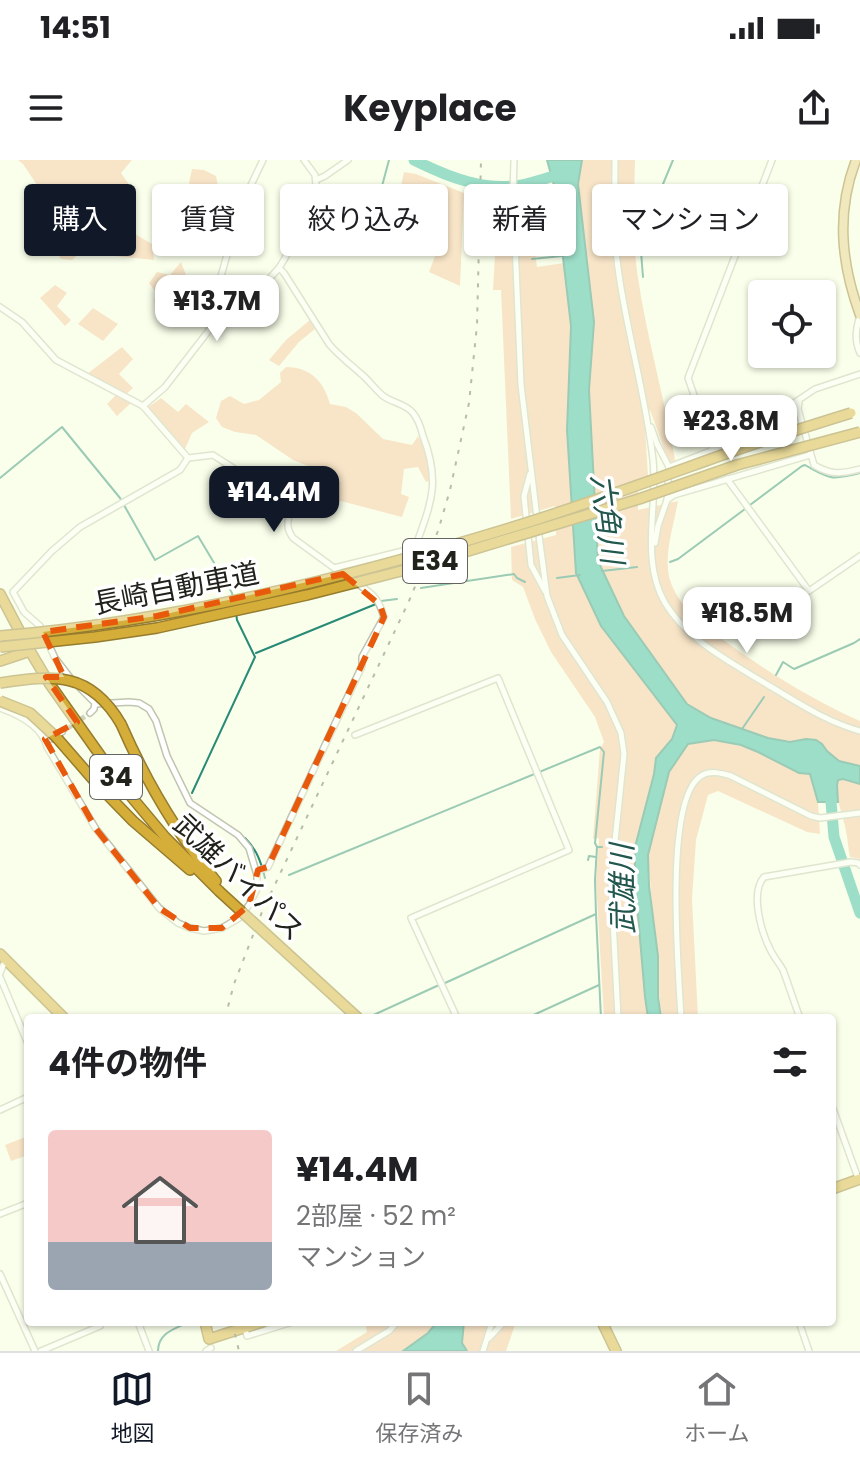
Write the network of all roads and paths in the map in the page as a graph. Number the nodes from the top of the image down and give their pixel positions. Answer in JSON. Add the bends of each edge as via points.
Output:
{"nodes":[{"id":1,"x":263,"y":160,"type":"edge"},
{"id":2,"x":304,"y":160,"type":"edge"},
{"id":3,"x":348,"y":160,"type":"edge"},
{"id":4,"x":514,"y":160,"type":"edge"},
{"id":5,"x":615,"y":160,"type":"edge"},
{"id":6,"x":772,"y":160,"type":"edge"},
{"id":7,"x":856,"y":160,"type":"edge"},
{"id":8,"x":316,"y":180,"type":"junction"},
{"id":9,"x":279,"y":268,"type":"junction"},
{"id":10,"x":0,"y":307,"type":"edge"},
{"id":11,"x":859,"y":307,"type":"edge"},
{"id":12,"x":215,"y":322,"type":"junction"},
{"id":13,"x":860,"y":353,"type":"edge"},
{"id":14,"x":860,"y":374,"type":"edge"},
{"id":15,"x":799,"y":401,"type":"junction"},
{"id":16,"x":143,"y":406,"type":"junction"},
{"id":17,"x":856,"y":411,"type":"edge"},
{"id":18,"x":647,"y":414,"type":"junction"},
{"id":19,"x":860,"y":432,"type":"edge"},
{"id":20,"x":713,"y":450,"type":"junction"},
{"id":21,"x":810,"y":455,"type":"junction"},
{"id":22,"x":188,"y":458,"type":"junction"},
{"id":23,"x":669,"y":467,"type":"junction"},
{"id":24,"x":860,"y":469,"type":"edge"},
{"id":25,"x":531,"y":470,"type":"junction"},
{"id":26,"x":727,"y":479,"type":"junction"},
{"id":27,"x":667,"y":500,"type":"junction"},
{"id":28,"x":860,"y":556,"type":"edge"},
{"id":29,"x":652,"y":560,"type":"junction"},
{"id":30,"x":334,"y":568,"type":"junction"},
{"id":31,"x":0,"y":594,"type":"edge"},
{"id":32,"x":547,"y":596,"type":"junction"},
{"id":33,"x":0,"y":636,"type":"edge"},
{"id":34,"x":0,"y":647,"type":"edge"},
{"id":35,"x":30,"y":651,"type":"junction"},
{"id":36,"x":0,"y":661,"type":"edge"},
{"id":37,"x":0,"y":683,"type":"edge"},
{"id":38,"x":0,"y":701,"type":"edge"},
{"id":39,"x":96,"y":704,"type":"junction"},
{"id":40,"x":0,"y":708,"type":"edge"},
{"id":41,"x":90,"y":713,"type":"tunnel mouth"},
{"id":42,"x":860,"y":731,"type":"edge"},
{"id":43,"x":60,"y":735,"type":"junction"},
{"id":44,"x":355,"y":735,"type":"dead end"},
{"id":45,"x":45,"y":739,"type":"junction"},
{"id":46,"x":860,"y":813,"type":"edge"},
{"id":47,"x":860,"y":865,"type":"edge"},
{"id":48,"x":257,"y":871,"type":"junction"},
{"id":49,"x":219,"y":888,"type":"junction"},
{"id":50,"x":3,"y":958,"type":"edge"},
{"id":51,"x":0,"y":975,"type":"edge"},
{"id":52,"x":1,"y":985,"type":"edge"},
{"id":53,"x":60,"y":1014,"type":"edge"},
{"id":54,"x":354,"y":1014,"type":"edge"},
{"id":55,"x":455,"y":1014,"type":"edge"},
{"id":56,"x":618,"y":1014,"type":"edge"},
{"id":57,"x":681,"y":1014,"type":"edge"},
{"id":58,"x":799,"y":1014,"type":"edge"},
{"id":59,"x":24,"y":1035,"type":"edge"},
{"id":60,"x":24,"y":1099,"type":"edge"},
{"id":61,"x":0,"y":1110,"type":"edge"},
{"id":62,"x":836,"y":1117,"type":"edge"},
{"id":63,"x":859,"y":1179,"type":"edge"},
{"id":64,"x":836,"y":1188,"type":"edge"},
{"id":65,"x":24,"y":1205,"type":"edge"},
{"id":66,"x":0,"y":1214,"type":"edge"},
{"id":67,"x":0,"y":1274,"type":"edge"},
{"id":68,"x":24,"y":1323,"type":"edge"},
{"id":69,"x":26,"y":1326,"type":"edge"},
{"id":70,"x":100,"y":1326,"type":"dead end"},
{"id":71,"x":140,"y":1326,"type":"edge"},
{"id":72,"x":206,"y":1326,"type":"edge"},
{"id":73,"x":241,"y":1326,"type":"edge"},
{"id":74,"x":270,"y":1326,"type":"edge"},
{"id":75,"x":393,"y":1326,"type":"edge"},
{"id":76,"x":491,"y":1326,"type":"edge"},
{"id":77,"x":500,"y":1326,"type":"edge"},
{"id":78,"x":604,"y":1326,"type":"edge"},
{"id":79,"x":800,"y":1326,"type":"edge"},
{"id":80,"x":486,"y":1342,"type":"junction"},
{"id":81,"x":209,"y":1347,"type":"edge"},
{"id":82,"x":38,"y":1351,"type":"edge"},
{"id":83,"x":149,"y":1351,"type":"edge"},
{"id":84,"x":356,"y":1351,"type":"edge"},
{"id":85,"x":483,"y":1351,"type":"edge"},
{"id":86,"x":616,"y":1351,"type":"edge"},
{"id":87,"x":809,"y":1351,"type":"edge"}],
"edges":[{"from":1,"to":12,"type":"street","via":[[240,208],[208,308]]},
{"from":2,"to":8,"type":"street"},
{"from":3,"to":8,"type":"street"},
{"from":4,"to":25,"type":"street","via":[[521,385]]},
{"from":5,"to":18,"type":"street","via":[[619,275]]},
{"from":6,"to":20,"type":"street","via":[[688,378]]},
{"from":7,"to":11,"type":"main road","via":[[846,188],[842,237],[847,276]]},
{"from":8,"to":9,"type":"street"},
{"from":9,"to":12,"type":"street"},
{"from":9,"to":30,"type":"street","via":[[336,353],[380,394],[413,413],[428,449],[432,500],[415,548]]},
{"from":10,"to":16,"type":"street","via":[[22,322],[56,360]]},
{"from":11,"to":13,"type":"street"},
{"from":12,"to":16,"type":"street","via":[[165,387]]},
{"from":14,"to":15,"type":"street","via":[[815,389]]},
{"from":15,"to":20,"type":"street"},
{"from":15,"to":21,"type":"street"},
{"from":16,"to":22,"type":"street"},
{"from":17,"to":33,"type":"highway","name":"長崎自動車道","number":"E34","bridge":true,"via":[[407,558],[157,616]]},
{"from":18,"to":23,"type":"street"},
{"from":18,"to":29,"type":"street","via":[[654,464]]},
{"from":19,"to":34,"type":"highway","name":"長崎自動車道","number":"E34","bridge":true,"via":[[737,465],[409,569],[157,628]]},
{"from":20,"to":23,"type":"street"},
{"from":21,"to":24,"type":"street","via":[[814,465],[830,473]]},
{"from":21,"to":26,"type":"street"},
{"from":22,"to":30,"type":"street","via":[[213,455],[279,496],[289,504],[288,532]]},
{"from":22,"to":39,"type":"street","via":[[180,470],[80,527],[13,592],[40,626],[55,658]]},
{"from":23,"to":27,"type":"street"},
{"from":25,"to":32,"type":"street"},
{"from":25,"to":32,"type":"street","via":[[524,496],[531,565]]},
{"from":26,"to":27,"type":"street"},
{"from":26,"to":28,"type":"street","via":[[809,591]]},
{"from":27,"to":29,"type":"street"},
{"from":29,"to":42,"type":"street","via":[[665,602],[699,640],[812,712]]},
{"from":30,"to":48,"type":"street","via":[[373,594],[384,617],[268,867]]},
{"from":31,"to":35,"type":"highway","name":"武雄バイパス","number":"34"},
{"from":32,"to":56,"type":"street","via":[[562,635],[621,733],[624,754],[611,880]]},
{"from":35,"to":36,"type":"highway"},
{"from":35,"to":49,"type":"highway","name":"武雄バイパス","number":"34","via":[[119,782],[165,837]]},
{"from":37,"to":49,"type":"highway","bridge":true,"via":[[63,678],[105,701],[168,816]]},
{"from":38,"to":43,"type":"highway","bridge":true,"via":[[30,713]]},
{"from":39,"to":41,"type":"street"},
{"from":39,"to":48,"type":"street","via":[[129,702],[149,709],[190,803],[238,835]]},
{"from":40,"to":45,"type":"street","via":[[30,722]]},
{"from":43,"to":45,"type":"street"},
{"from":43,"to":49,"type":"highway","via":[[133,821]]},
{"from":44,"to":55,"type":"street","via":[[498,678],[569,850],[411,918]]},
{"from":45,"to":48,"type":"street","via":[[96,829],[159,908],[178,923],[204,931],[239,918],[257,889]]},
{"from":46,"to":57,"type":"street","via":[[820,818],[720,772],[700,776],[685,803],[677,864]]},
{"from":47,"to":58,"type":"street","via":[[851,862],[764,877],[757,889],[769,947]]},
{"from":49,"to":54,"type":"highway","name":"武雄バイパス","number":"34","bridge":true},
{"from":50,"to":51,"type":"street"},
{"from":50,"to":53,"type":"highway"},
{"from":51,"to":52,"type":"street"},
{"from":52,"to":59,"type":"street"},
{"from":60,"to":61,"type":"street"},
{"from":62,"to":63,"type":"street"},
{"from":63,"to":64,"type":"highway"},
{"from":65,"to":66,"type":"street"},
{"from":67,"to":68,"type":"street"},
{"from":69,"to":82,"type":"street"},
{"from":70,"to":82,"type":"street"},
{"from":71,"to":83,"type":"street"},
{"from":72,"to":81,"type":"highway"},
{"from":73,"to":74,"type":"street","via":[[247,1336]]},
{"from":73,"to":81,"type":"highway"},
{"from":75,"to":84,"type":"street"},
{"from":76,"to":80,"type":"street"},
{"from":77,"to":80,"type":"street"},
{"from":78,"to":86,"type":"highway"},
{"from":79,"to":87,"type":"street"},
{"from":80,"to":85,"type":"street"}]}
